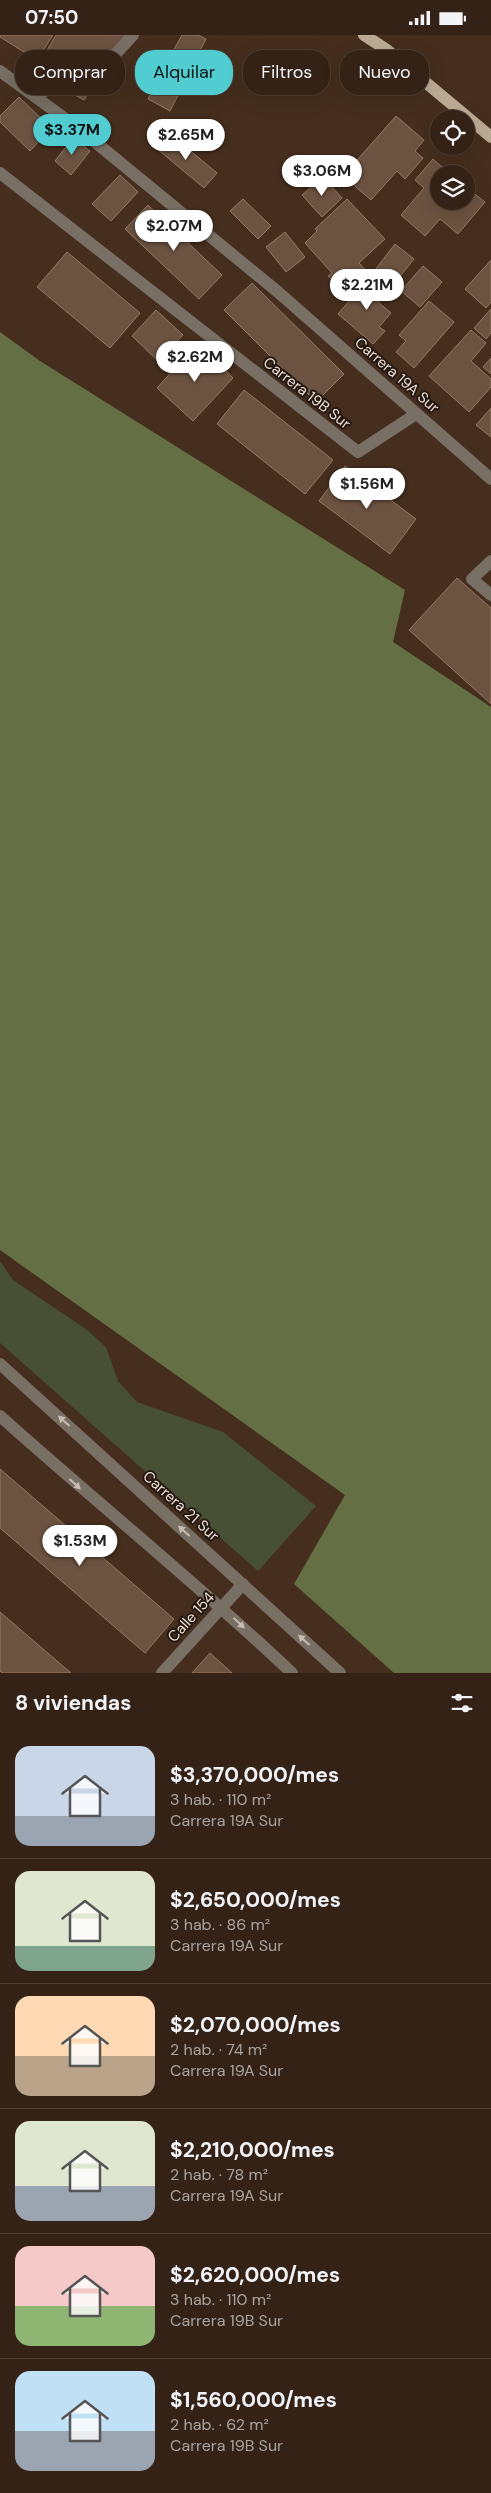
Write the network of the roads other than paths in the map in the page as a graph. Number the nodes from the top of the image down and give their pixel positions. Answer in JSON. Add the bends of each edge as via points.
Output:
{"nodes":[{"id":1,"x":133,"y":35,"type":"edge"},
{"id":2,"x":364,"y":35,"type":"edge"},
{"id":3,"x":0,"y":71,"type":"edge"},
{"id":4,"x":37,"y":98,"type":"junction"},
{"id":5,"x":491,"y":137,"type":"edge"},
{"id":6,"x":0,"y":173,"type":"edge"},
{"id":7,"x":416,"y":414,"type":"junction"},
{"id":8,"x":491,"y":479,"type":"edge"},
{"id":9,"x":491,"y":561,"type":"edge"},
{"id":10,"x":491,"y":595,"type":"edge"},
{"id":11,"x":0,"y":1363,"type":"edge"},
{"id":12,"x":0,"y":1416,"type":"edge"},
{"id":13,"x":243,"y":1583,"type":"junction"},
{"id":14,"x":222,"y":1607,"type":"junction"},
{"id":15,"x":162,"y":1673,"type":"edge"},
{"id":16,"x":292,"y":1673,"type":"edge"},
{"id":17,"x":340,"y":1673,"type":"edge"}],
"edges":[{"from":1,"to":4,"type":"street","via":[[101,70],[89,76],[66,75],[55,79]]},
{"from":2,"to":5,"type":"main road","via":[[387,50]]},
{"from":3,"to":4,"type":"street","name":"Carrera 19A Sur"},
{"from":4,"to":7,"type":"street","name":"Carrera 19A Sur","via":[[278,291]]},
{"from":6,"to":7,"type":"street","name":"Carrera 19B Sur","via":[[358,452]]},
{"from":7,"to":8,"type":"street","name":"Carrera 19A Sur"},
{"from":9,"to":10,"type":"street","via":[[472,579]]},
{"from":13,"to":11,"type":"street","name":"Carrera 21 Sur","one_way":true},
{"from":12,"to":14,"type":"street","one_way":true},
{"from":13,"to":14,"type":"street","name":"Calle 154"},
{"from":17,"to":13,"type":"street","name":"Carrera 21 Sur","one_way":true},
{"from":14,"to":15,"type":"street","name":"Calle 154"},
{"from":14,"to":16,"type":"street","one_way":true}]}
